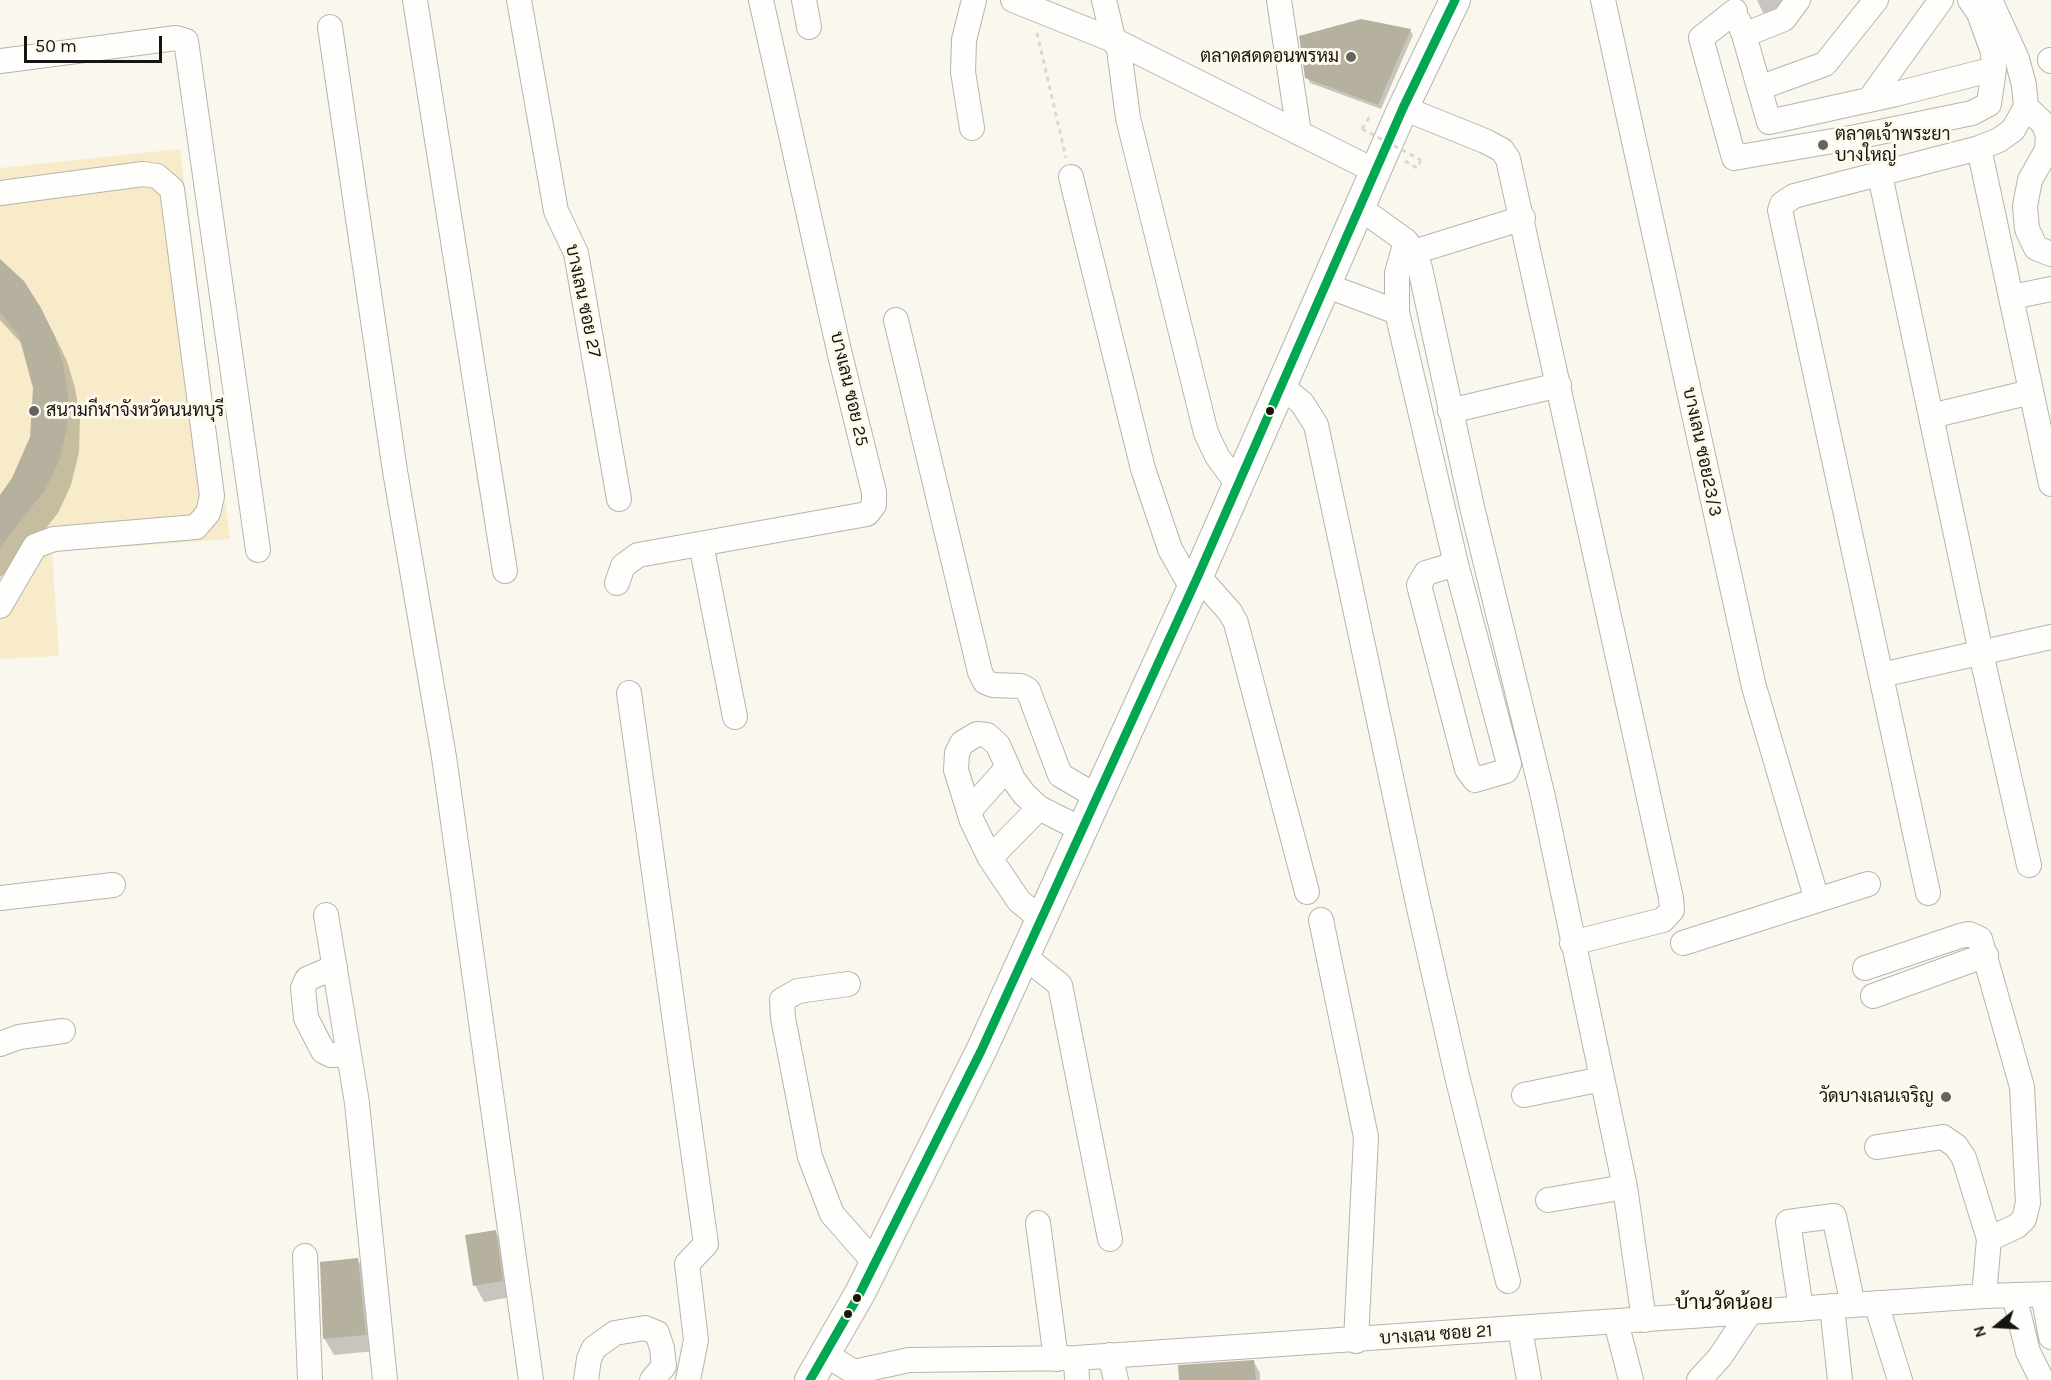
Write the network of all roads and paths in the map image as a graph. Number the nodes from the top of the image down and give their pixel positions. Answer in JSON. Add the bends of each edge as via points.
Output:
{"nodes":[{"id":1,"x":415,"y":0,"type":"edge"},
{"id":2,"x":519,"y":0,"type":"edge"},
{"id":3,"x":761,"y":0,"type":"edge"},
{"id":4,"x":804,"y":0,"type":"edge"},
{"id":5,"x":974,"y":0,"type":"edge"},
{"id":6,"x":1104,"y":0,"type":"edge"},
{"id":7,"x":1279,"y":0,"type":"edge"},
{"id":8,"x":1455,"y":0,"type":"edge"},
{"id":9,"x":1603,"y":0,"type":"edge"},
{"id":10,"x":1798,"y":0,"type":"edge"},
{"id":11,"x":1876,"y":0,"type":"edge"},
{"id":12,"x":1941,"y":0,"type":"edge"},
{"id":13,"x":1970,"y":0,"type":"edge"},
{"id":14,"x":1990,"y":0,"type":"edge"},
{"id":15,"x":1022,"y":4,"type":"edge"},
{"id":16,"x":1733,"y":6,"type":"edge"},
{"id":17,"x":330,"y":27,"type":"dead end"},
{"id":18,"x":809,"y":27,"type":"dead end"},
{"id":19,"x":1744,"y":35,"type":"junction"},
{"id":20,"x":1116,"y":42,"type":"junction"},
{"id":21,"x":0,"y":62,"type":"edge"},
{"id":22,"x":1994,"y":69,"type":"junction"},
{"id":23,"x":1759,"y":88,"type":"junction"},
{"id":24,"x":1869,"y":100,"type":"junction"},
{"id":25,"x":2026,"y":107,"type":"junction"},
{"id":26,"x":1403,"y":108,"type":"junction"},
{"id":27,"x":972,"y":128,"type":"dead end"},
{"id":28,"x":1362,"y":129,"type":"dead end"},
{"id":29,"x":1299,"y":133,"type":"junction"},
{"id":30,"x":1979,"y":148,"type":"junction"},
{"id":31,"x":2049,"y":153,"type":"edge"},
{"id":32,"x":1421,"y":160,"type":"dead end"},
{"id":33,"x":1375,"y":171,"type":"junction"},
{"id":34,"x":1880,"y":175,"type":"junction"},
{"id":35,"x":1071,"y":177,"type":"joint"},
{"id":36,"x":0,"y":193,"type":"edge"},
{"id":37,"x":1360,"y":208,"type":"junction"},
{"id":38,"x":1523,"y":218,"type":"junction"},
{"id":39,"x":1410,"y":246,"type":"junction"},
{"id":40,"x":2051,"y":255,"type":"edge"},
{"id":41,"x":1325,"y":285,"type":"junction"},
{"id":42,"x":2051,"y":289,"type":"edge"},
{"id":43,"x":2012,"y":297,"type":"junction"},
{"id":44,"x":1397,"y":312,"type":"junction"},
{"id":45,"x":896,"y":320,"type":"dead end"},
{"id":46,"x":1559,"y":385,"type":"junction"},
{"id":47,"x":1281,"y":386,"type":"junction"},
{"id":48,"x":2039,"y":404,"type":"edge"},
{"id":49,"x":1450,"y":411,"type":"junction"},
{"id":50,"x":1931,"y":416,"type":"junction"},
{"id":51,"x":2051,"y":484,"type":"edge"},
{"id":52,"x":1238,"y":485,"type":"junction"},
{"id":53,"x":619,"y":499,"type":"dead end"},
{"id":54,"x":701,"y":544,"type":"junction"},
{"id":55,"x":258,"y":550,"type":"dead end"},
{"id":56,"x":1456,"y":564,"type":"junction"},
{"id":57,"x":505,"y":571,"type":"dead end"},
{"id":58,"x":1195,"y":582,"type":"junction"},
{"id":59,"x":617,"y":583,"type":"dead end"},
{"id":60,"x":0,"y":606,"type":"edge"},
{"id":61,"x":2051,"y":637,"type":"edge"},
{"id":62,"x":1981,"y":653,"type":"junction"},
{"id":63,"x":1881,"y":675,"type":"junction"},
{"id":64,"x":629,"y":693,"type":"dead end"},
{"id":65,"x":735,"y":717,"type":"dead end"},
{"id":66,"x":1008,"y":766,"type":"junction"},
{"id":67,"x":1096,"y":796,"type":"junction"},
{"id":68,"x":1039,"y":808,"type":"junction"},
{"id":69,"x":969,"y":811,"type":"junction"},
{"id":70,"x":1081,"y":829,"type":"junction"},
{"id":71,"x":990,"y":858,"type":"junction"},
{"id":72,"x":2029,"y":865,"type":"dead end"},
{"id":73,"x":1868,"y":884,"type":"dead end"},
{"id":74,"x":113,"y":885,"type":"dead end"},
{"id":75,"x":1307,"y":892,"type":"dead end"},
{"id":76,"x":1928,"y":892,"type":"dead end"},
{"id":77,"x":0,"y":898,"type":"edge"},
{"id":78,"x":1817,"y":900,"type":"junction"},
{"id":79,"x":326,"y":915,"type":"dead end"},
{"id":80,"x":1041,"y":919,"type":"junction"},
{"id":81,"x":1321,"y":920,"type":"dead end"},
{"id":82,"x":1572,"y":943,"type":"junction"},
{"id":83,"x":1683,"y":943,"type":"dead end"},
{"id":84,"x":1986,"y":955,"type":"junction"},
{"id":85,"x":1024,"y":956,"type":"junction"},
{"id":86,"x":335,"y":967,"type":"junction"},
{"id":87,"x":1865,"y":968,"type":"dead end"},
{"id":88,"x":848,"y":984,"type":"dead end"},
{"id":89,"x":1873,"y":996,"type":"dead end"},
{"id":90,"x":63,"y":1031,"type":"dead end"},
{"id":91,"x":0,"y":1044,"type":"edge"},
{"id":92,"x":349,"y":1055,"type":"junction"},
{"id":93,"x":1602,"y":1079,"type":"junction"},
{"id":94,"x":1524,"y":1095,"type":"dead end"},
{"id":95,"x":1877,"y":1147,"type":"dead end"},
{"id":96,"x":1625,"y":1187,"type":"junction"},
{"id":97,"x":1548,"y":1200,"type":"dead end"},
{"id":98,"x":1038,"y":1222,"type":"dead end"},
{"id":99,"x":1110,"y":1239,"type":"dead end"},
{"id":100,"x":1989,"y":1239,"type":"junction"},
{"id":101,"x":305,"y":1256,"type":"dead end"},
{"id":102,"x":875,"y":1263,"type":"junction"},
{"id":103,"x":1508,"y":1281,"type":"dead end"},
{"id":104,"x":2047,"y":1294,"type":"edge"},
{"id":105,"x":2014,"y":1295,"type":"junction"},
{"id":106,"x":1984,"y":1296,"type":"junction"},
{"id":107,"x":1854,"y":1305,"type":"junction"},
{"id":108,"x":1801,"y":1309,"type":"junction"},
{"id":109,"x":1750,"y":1312,"type":"junction"},
{"id":110,"x":1644,"y":1320,"type":"junction"},
{"id":111,"x":1617,"y":1322,"type":"junction"},
{"id":112,"x":1520,"y":1329,"type":"junction"},
{"id":113,"x":2051,"y":1337,"type":"edge"},
{"id":114,"x":1356,"y":1341,"type":"junction"},
{"id":115,"x":825,"y":1354,"type":"junction"},
{"id":116,"x":1110,"y":1355,"type":"junction"},
{"id":117,"x":1069,"y":1366,"type":"edge"},
{"id":118,"x":1844,"y":1378,"type":"edge"},
{"id":119,"x":310,"y":1380,"type":"edge"},
{"id":120,"x":385,"y":1380,"type":"edge"},
{"id":121,"x":531,"y":1380,"type":"edge"},
{"id":122,"x":586,"y":1380,"type":"edge"},
{"id":123,"x":652,"y":1380,"type":"edge"},
{"id":124,"x":688,"y":1380,"type":"edge"},
{"id":125,"x":810,"y":1380,"type":"edge"},
{"id":126,"x":1116,"y":1380,"type":"edge"},
{"id":127,"x":1529,"y":1380,"type":"edge"},
{"id":128,"x":1631,"y":1380,"type":"edge"},
{"id":129,"x":1699,"y":1380,"type":"edge"},
{"id":130,"x":1900,"y":1380,"type":"edge"},
{"id":131,"x":2042,"y":1380,"type":"edge"}],
"edges":[{"from":1,"to":57,"type":"street"},
{"from":2,"to":53,"type":"street","name":"บางเลน ซอย 27","via":[[556,211],[576,254]]},
{"from":3,"to":54,"type":"street","name":"บางเลน ซอย 25","via":[[874,505],[867,514]]},
{"from":4,"to":18,"type":"street"},
{"from":5,"to":27,"type":"street","via":[[964,40],[963,72]]},
{"from":6,"to":20,"type":"street"},
{"from":7,"to":29,"type":"street"},
{"from":8,"to":26,"type":"main road"},
{"from":9,"to":78,"type":"street","name":"บางเลน ซอย23/3","via":[[1754,687]]},
{"from":10,"to":19,"type":"street","via":[[1784,18]]},
{"from":11,"to":23,"type":"street","via":[[1826,64]]},
{"from":12,"to":24,"type":"street"},
{"from":13,"to":22,"type":"street","via":[[1993,52]]},
{"from":14,"to":25,"type":"street","via":[[2017,58]]},
{"from":15,"to":20,"type":"street"},
{"from":15,"to":35,"type":"path"},
{"from":16,"to":19,"type":"street"},
{"from":16,"to":22,"type":"street","via":[[1701,38],[1734,158],[1972,113],[1989,104]]},
{"from":17,"to":121,"type":"street","via":[[396,471],[444,757]]},
{"from":19,"to":23,"type":"street"},
{"from":20,"to":29,"type":"street"},
{"from":20,"to":52,"type":"street","via":[[1128,118],[1206,433]]},
{"from":21,"to":55,"type":"street","via":[[176,38],[186,41]]},
{"from":22,"to":24,"type":"street"},
{"from":23,"to":24,"type":"street","via":[[1769,122]]},
{"from":25,"to":30,"type":"street","via":[[2013,130]]},
{"from":25,"to":31,"type":"street","via":[[2043,123]]},
{"from":26,"to":33,"type":"main road"},
{"from":26,"to":38,"type":"street","via":[[1502,150],[1512,171]]},
{"from":28,"to":32,"type":"path","bridge":true},
{"from":29,"to":33,"type":"street"},
{"from":30,"to":34,"type":"street"},
{"from":30,"to":43,"type":"street"},
{"from":31,"to":40,"type":"street","via":[[2030,180],[2025,206],[2031,241]]},
{"from":33,"to":37,"type":"main road"},
{"from":34,"to":50,"type":"street"},
{"from":34,"to":63,"type":"street","via":[[1794,196],[1780,210]]},
{"from":35,"to":58,"type":"street","via":[[1143,469],[1170,549]]},
{"from":36,"to":60,"type":"street","via":[[143,174],[157,176],[172,189],[212,496],[208,513],[196,527],[54,539],[35,546]]},
{"from":37,"to":39,"type":"street"},
{"from":37,"to":41,"type":"main road"},
{"from":38,"to":39,"type":"street"},
{"from":38,"to":46,"type":"street"},
{"from":39,"to":44,"type":"street","via":[[1396,273]]},
{"from":39,"to":49,"type":"street"},
{"from":41,"to":44,"type":"street"},
{"from":41,"to":47,"type":"main road"},
{"from":42,"to":43,"type":"street"},
{"from":43,"to":48,"type":"street"},
{"from":44,"to":56,"type":"street"},
{"from":45,"to":67,"type":"street","via":[[980,672],[985,682],[993,686],[1021,686],[1028,690],[1060,775]]},
{"from":46,"to":49,"type":"street"},
{"from":46,"to":82,"type":"street","via":[[1672,910],[1663,920]]},
{"from":47,"to":52,"type":"main road"},
{"from":47,"to":103,"type":"street","via":[[1302,403],[1316,425],[1419,910]]},
{"from":48,"to":50,"type":"street"},
{"from":48,"to":51,"type":"street"},
{"from":49,"to":82,"type":"street","via":[[1542,797]]},
{"from":50,"to":62,"type":"street"},
{"from":52,"to":58,"type":"main road"},
{"from":54,"to":59,"type":"street","name":"บางเลน ซอย 25","via":[[638,555],[623,566]]},
{"from":54,"to":65,"type":"street"},
{"from":56,"to":56,"type":"street","via":[[1426,573],[1419,585],[1467,769],[1474,780],[1506,771],[1509,764]]},
{"from":58,"to":67,"type":"main road"},
{"from":58,"to":75,"type":"street","via":[[1230,612],[1236,623]]},
{"from":61,"to":62,"type":"street"},
{"from":62,"to":63,"type":"street"},
{"from":62,"to":72,"type":"street"},
{"from":63,"to":76,"type":"street"},
{"from":64,"to":124,"type":"street","via":[[706,1244],[687,1264],[696,1340]]},
{"from":66,"to":68,"type":"street","via":[[1024,794]]},
{"from":66,"to":69,"type":"street"},
{"from":66,"to":69,"type":"street","via":[[998,745],[987,735],[977,734],[962,742],[956,771]]},
{"from":67,"to":70,"type":"main road"},
{"from":68,"to":70,"type":"street"},
{"from":68,"to":71,"type":"street"},
{"from":69,"to":71,"type":"street"},
{"from":70,"to":80,"type":"main road"},
{"from":71,"to":80,"type":"street","via":[[1019,902]]},
{"from":73,"to":78,"type":"street"},
{"from":74,"to":77,"type":"street"},
{"from":78,"to":83,"type":"street"},
{"from":79,"to":86,"type":"street"},
{"from":80,"to":85,"type":"main road"},
{"from":81,"to":114,"type":"street","via":[[1366,1137]]},
{"from":82,"to":93,"type":"street"},
{"from":84,"to":87,"type":"street","via":[[1980,939],[1969,934]]},
{"from":84,"to":89,"type":"street"},
{"from":84,"to":100,"type":"street","via":[[2022,1087],[2028,1203],[2024,1219],[2017,1226]]},
{"from":85,"to":99,"type":"street","via":[[1060,985]]},
{"from":85,"to":102,"type":"main road"},
{"from":86,"to":92,"type":"street"},
{"from":86,"to":92,"type":"street","via":[[307,979],[303,988],[306,1018],[323,1051]]},
{"from":88,"to":102,"type":"street","via":[[790,995],[782,1000],[783,1018],[810,1157],[832,1214]]},
{"from":90,"to":91,"type":"street"},
{"from":92,"to":120,"type":"street"},
{"from":93,"to":94,"type":"street"},
{"from":93,"to":96,"type":"street"},
{"from":95,"to":100,"type":"street","via":[[1944,1137],[1952,1140],[1964,1158]]},
{"from":96,"to":97,"type":"street"},
{"from":96,"to":110,"type":"street"},
{"from":98,"to":117,"type":"street"},
{"from":100,"to":106,"type":"street"},
{"from":101,"to":119,"type":"street"},
{"from":102,"to":115,"type":"main road"},
{"from":104,"to":105,"type":"street","name":"บางเลน ซอย 21"},
{"from":104,"to":113,"type":"street"},
{"from":105,"to":106,"type":"street","name":"บางเลน ซอย 21"},
{"from":105,"to":131,"type":"street","via":[[2028,1352]]},
{"from":106,"to":107,"type":"street","name":"บางเลน ซอย 21"},
{"from":107,"to":108,"type":"street","name":"บางเลน ซอย 21"},
{"from":107,"to":108,"type":"street","via":[[1834,1216],[1788,1222]]},
{"from":107,"to":118,"type":"street"},
{"from":107,"to":130,"type":"street"},
{"from":108,"to":109,"type":"street","name":"บางเลน ซอย 21"},
{"from":109,"to":110,"type":"street","name":"บางเลน ซอย 21"},
{"from":109,"to":129,"type":"street"},
{"from":110,"to":111,"type":"street","name":"บางเลน ซอย 21"},
{"from":111,"to":112,"type":"street","name":"บางเลน ซอย 21"},
{"from":111,"to":128,"type":"street"},
{"from":112,"to":114,"type":"street","name":"บางเลน ซอย 21"},
{"from":112,"to":127,"type":"street"},
{"from":114,"to":116,"type":"street","name":"บางเลน ซอย 21"},
{"from":115,"to":117,"type":"street","name":"บางเลน ซอย 21","via":[[854,1372],[909,1360]]},
{"from":115,"to":125,"type":"main road"},
{"from":116,"to":117,"type":"street","name":"บางเลน ซอย 21"},
{"from":116,"to":126,"type":"street"},
{"from":122,"to":123,"type":"street","via":[[588,1359],[599,1344],[615,1333],[645,1329],[657,1333],[662,1348],[664,1366]]}]}
